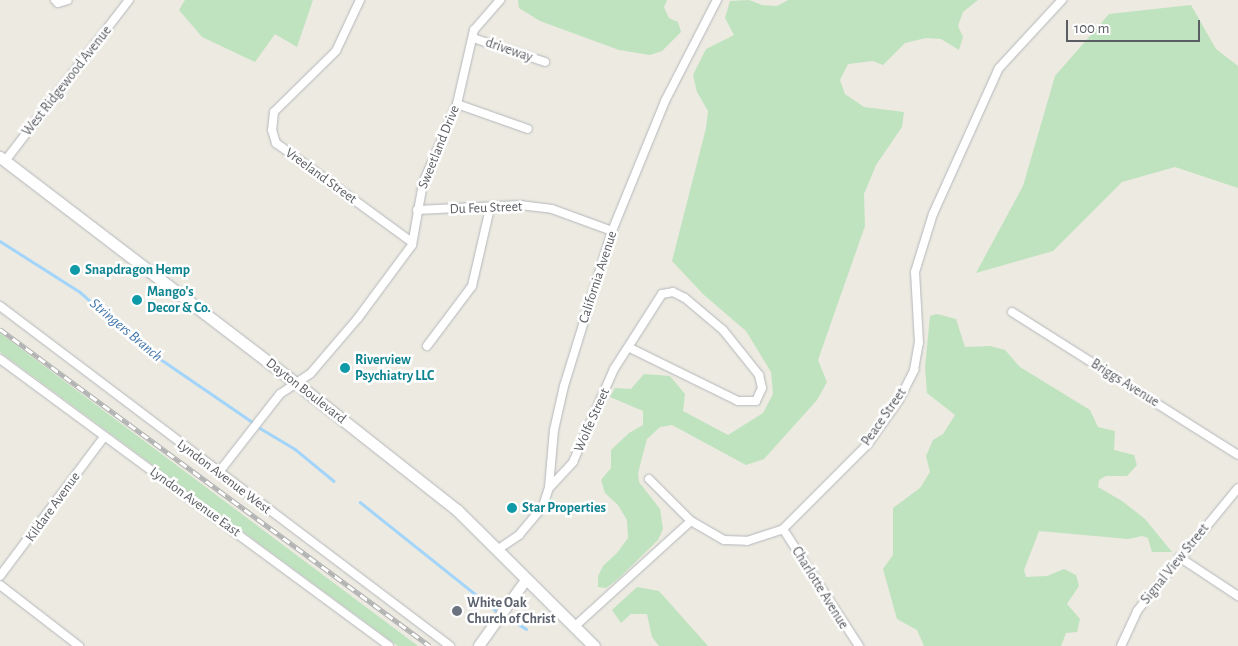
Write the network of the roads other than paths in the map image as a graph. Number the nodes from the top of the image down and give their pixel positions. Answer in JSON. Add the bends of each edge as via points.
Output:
{"nodes":[{"id":1,"x":55,"y":0,"type":"edge"},
{"id":2,"x":68,"y":0,"type":"edge"},
{"id":3,"x":129,"y":0,"type":"edge"},
{"id":4,"x":360,"y":0,"type":"edge"},
{"id":5,"x":500,"y":0,"type":"edge"},
{"id":6,"x":716,"y":0,"type":"edge"},
{"id":7,"x":1062,"y":0,"type":"edge"},
{"id":8,"x":473,"y":38,"type":"junction"},
{"id":9,"x":545,"y":62,"type":"dead end"},
{"id":10,"x":457,"y":104,"type":"junction"},
{"id":11,"x":528,"y":129,"type":"dead end"},
{"id":12,"x":3,"y":159,"type":"edge"},
{"id":13,"x":490,"y":208,"type":"junction"},
{"id":14,"x":417,"y":210,"type":"junction"},
{"id":15,"x":612,"y":231,"type":"junction"},
{"id":16,"x":412,"y":242,"type":"junction"},
{"id":17,"x":0,"y":306,"type":"edge"},
{"id":18,"x":1012,"y":312,"type":"dead end"},
{"id":19,"x":427,"y":346,"type":"dead end"},
{"id":20,"x":630,"y":348,"type":"junction"},
{"id":21,"x":0,"y":360,"type":"edge"},
{"id":22,"x":296,"y":383,"type":"junction"},
{"id":23,"x":104,"y":437,"type":"junction"},
{"id":24,"x":1238,"y":455,"type":"edge"},
{"id":25,"x":219,"y":472,"type":"junction"},
{"id":26,"x":649,"y":479,"type":"dead end"},
{"id":27,"x":550,"y":487,"type":"junction"},
{"id":28,"x":1238,"y":488,"type":"edge"},
{"id":29,"x":691,"y":521,"type":"junction"},
{"id":30,"x":783,"y":529,"type":"junction"},
{"id":31,"x":497,"y":550,"type":"junction"},
{"id":32,"x":1179,"y":557,"type":"junction"},
{"id":33,"x":0,"y":576,"type":"edge"},
{"id":34,"x":526,"y":580,"type":"junction"},
{"id":35,"x":0,"y":585,"type":"edge"},
{"id":36,"x":1238,"y":596,"type":"edge"},
{"id":37,"x":574,"y":627,"type":"junction"},
{"id":38,"x":79,"y":646,"type":"edge"},
{"id":39,"x":389,"y":646,"type":"edge"},
{"id":40,"x":450,"y":646,"type":"edge"},
{"id":41,"x":479,"y":646,"type":"edge"},
{"id":42,"x":594,"y":646,"type":"edge"},
{"id":43,"x":859,"y":646,"type":"edge"},
{"id":44,"x":1121,"y":646,"type":"edge"}],
"edges":[{"from":1,"to":2,"type":"street","via":[[58,3]]},
{"from":3,"to":12,"type":"street","name":"West Ridgewood Avenue"},
{"from":4,"to":16,"type":"street","name":"Vreeland Street","via":[[336,52],[274,112],[272,130],[276,143]]},
{"from":5,"to":8,"type":"street","name":"Sweetland Drive","via":[[482,19]]},
{"from":6,"to":15,"type":"street","name":"California Avenue","via":[[665,102]]},
{"from":7,"to":30,"type":"street","name":"Peace Street","via":[[999,68],[933,214],[915,272],[919,343],[914,370],[899,400],[868,444]]},
{"from":8,"to":9,"type":"street","name":"driveway"},
{"from":8,"to":10,"type":"street","name":"Sweetland Drive"},
{"from":10,"to":11,"type":"street"},
{"from":10,"to":14,"type":"street","name":"Sweetland Drive","via":[[422,183]]},
{"from":12,"to":22,"type":"main road","name":"Dayton Boulevard"},
{"from":13,"to":14,"type":"street","name":"Du Feu Street"},
{"from":13,"to":15,"type":"street","name":"Du Feu Street","via":[[520,205],[552,209]]},
{"from":13,"to":19,"type":"street","via":[[472,286]]},
{"from":14,"to":16,"type":"street","name":"Sweetland Drive"},
{"from":15,"to":27,"type":"street","name":"California Avenue","via":[[564,386],[554,430]]},
{"from":16,"to":22,"type":"street","name":"Sweetland Drive","via":[[361,314],[311,373]]},
{"from":17,"to":25,"type":"street","name":"Lyndon Avenue West"},
{"from":18,"to":24,"type":"street","name":"Briggs Avenue"},
{"from":20,"to":20,"type":"street","name":"Wolfe Street","via":[[738,401],[756,401],[762,388],[759,375],[724,330],[673,292],[662,294]]},
{"from":20,"to":27,"type":"street","name":"Wolfe Street","via":[[614,369],[573,462]]},
{"from":21,"to":23,"type":"street","name":"Lyndon Avenue East"},
{"from":22,"to":25,"type":"street","via":[[280,394]]},
{"from":22,"to":31,"type":"main road","name":"Dayton Boulevard","via":[[457,510]]},
{"from":23,"to":33,"type":"street","name":"Kildare Avenue"},
{"from":23,"to":39,"type":"street","name":"Lyndon Avenue East"},
{"from":25,"to":40,"type":"street","name":"Lyndon Avenue West"},
{"from":26,"to":29,"type":"street","name":"Peace Street"},
{"from":27,"to":31,"type":"street","name":"California Avenue","via":[[543,506],[529,524]]},
{"from":28,"to":32,"type":"street","name":"Signal View Street"},
{"from":29,"to":30,"type":"street","name":"Peace Street","via":[[724,540],[747,541]]},
{"from":29,"to":37,"type":"street"},
{"from":30,"to":43,"type":"street","name":"Charlotte Avenue"},
{"from":31,"to":34,"type":"main road","name":"Dayton Boulevard"},
{"from":32,"to":36,"type":"street"},
{"from":32,"to":44,"type":"street","name":"Signal View Street","via":[[1137,610]]},
{"from":34,"to":37,"type":"main road","name":"Dayton Boulevard"},
{"from":34,"to":41,"type":"street"},
{"from":35,"to":38,"type":"street"},
{"from":37,"to":42,"type":"main road","name":"Dayton Boulevard"}]}
